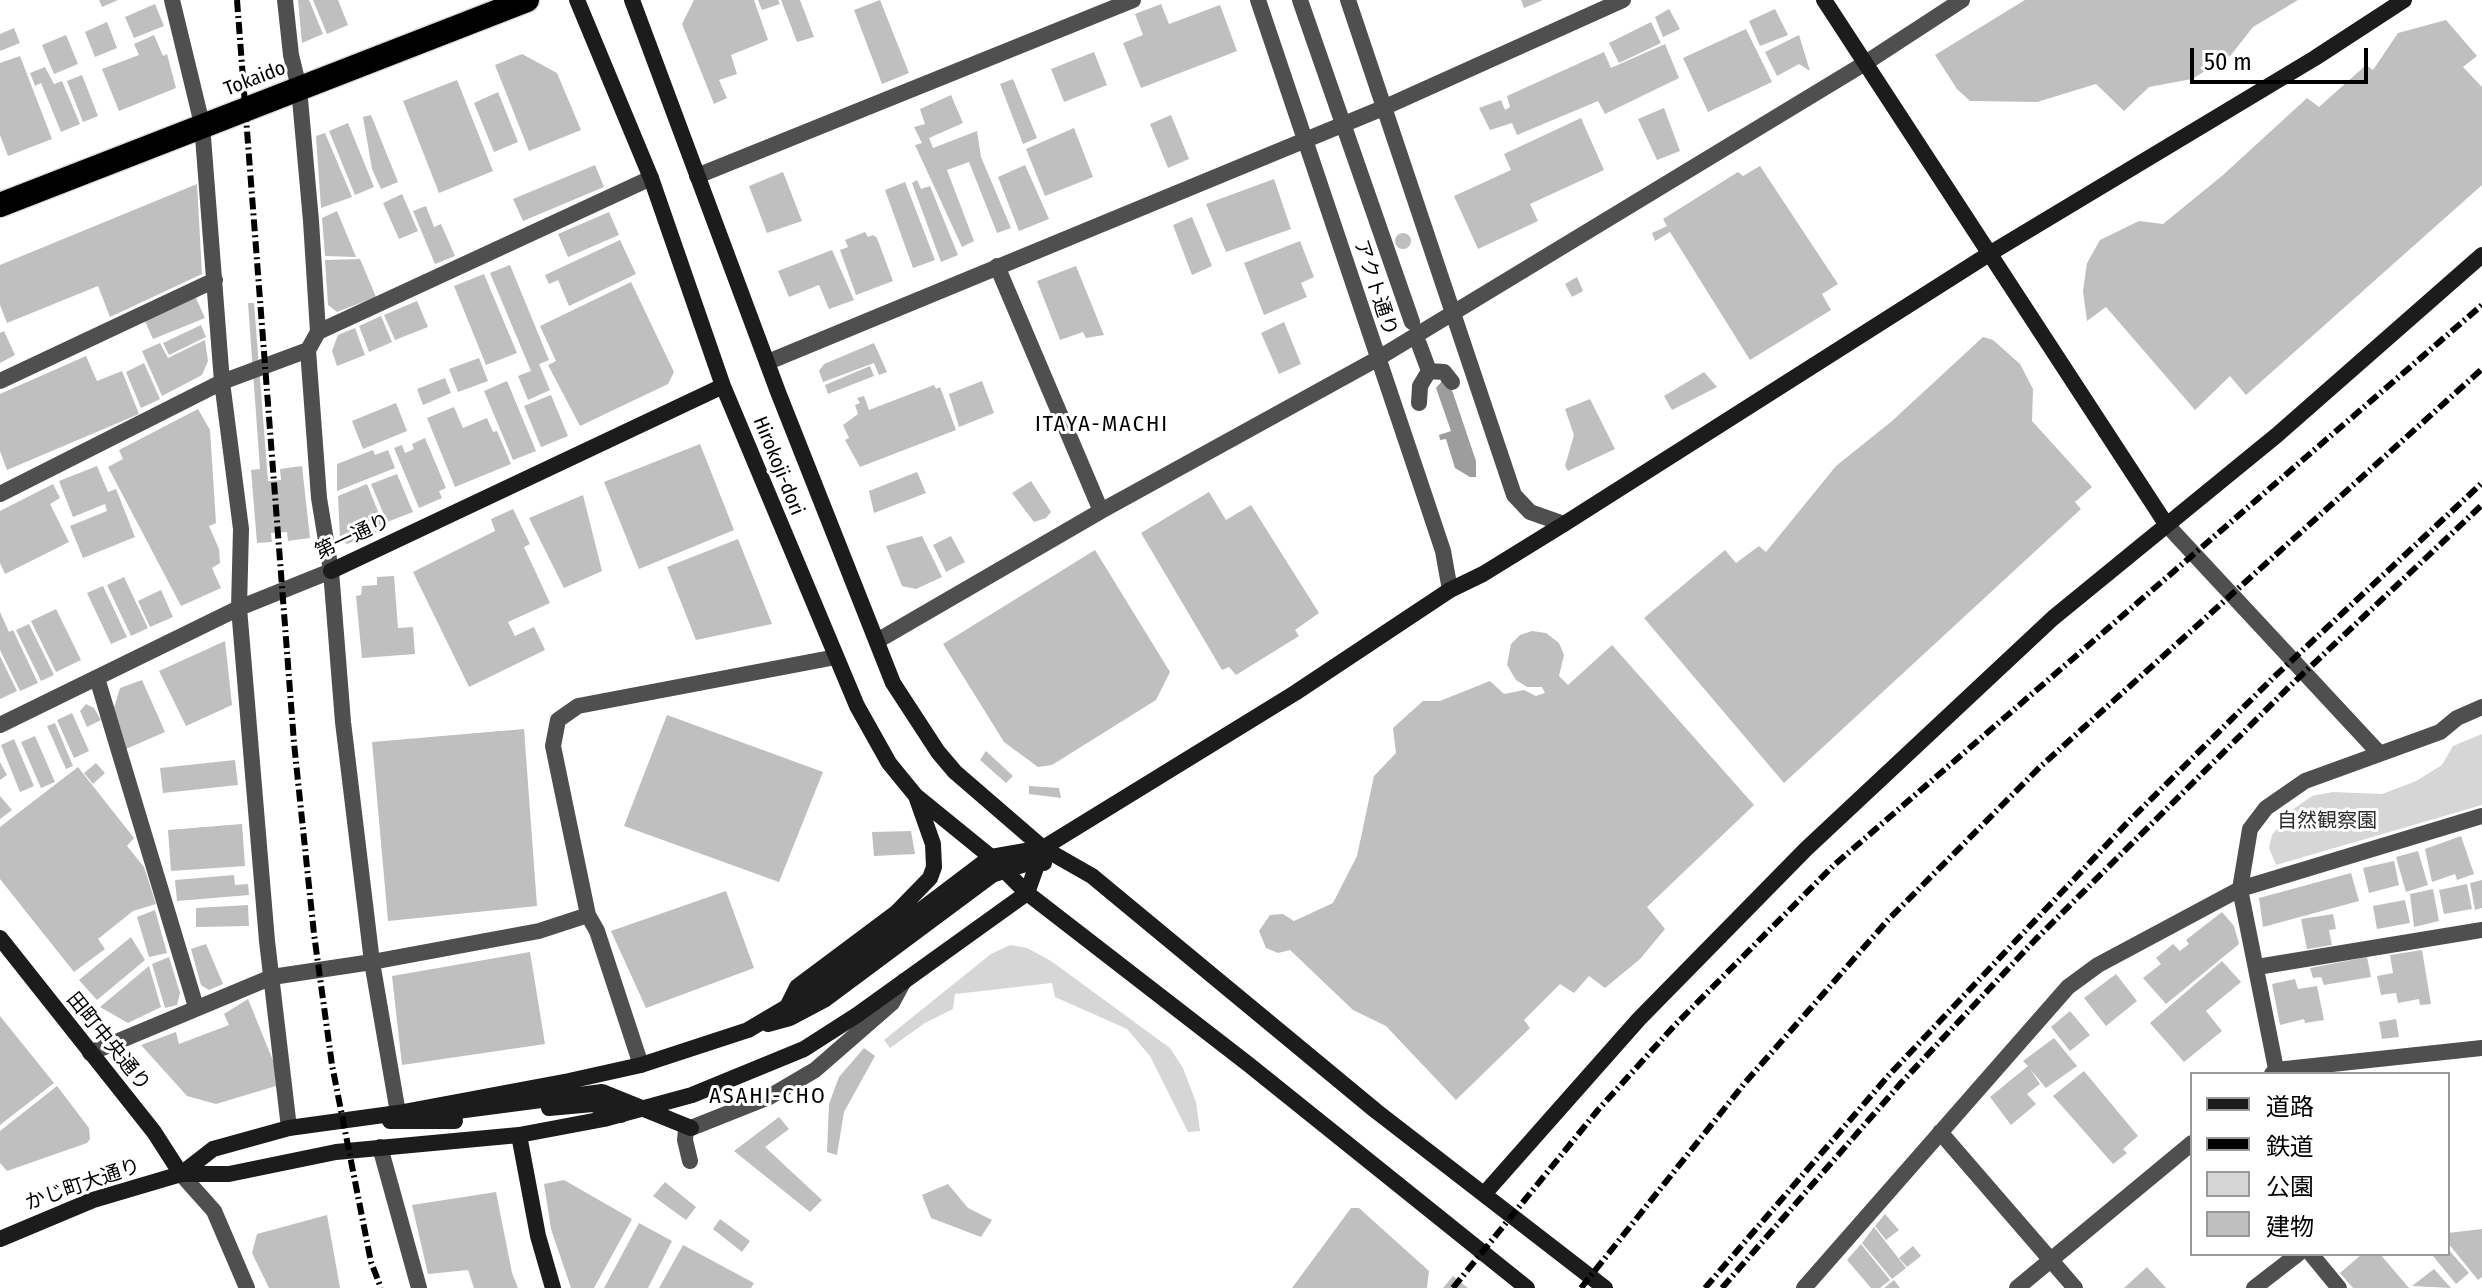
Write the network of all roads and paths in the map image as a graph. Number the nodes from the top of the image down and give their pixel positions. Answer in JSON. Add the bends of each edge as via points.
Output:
{"nodes":[{"id":1,"x":172,"y":0,"type":"edge"},
{"id":2,"x":285,"y":0,"type":"edge"},
{"id":3,"x":527,"y":0,"type":"edge"},
{"id":4,"x":577,"y":0,"type":"edge"},
{"id":5,"x":632,"y":0,"type":"edge"},
{"id":6,"x":1133,"y":0,"type":"edge"},
{"id":7,"x":1258,"y":0,"type":"edge"},
{"id":8,"x":1300,"y":0,"type":"edge"},
{"id":9,"x":1348,"y":0,"type":"edge"},
{"id":10,"x":1623,"y":0,"type":"edge"},
{"id":11,"x":1824,"y":0,"type":"edge"},
{"id":12,"x":1962,"y":0,"type":"edge"},
{"id":13,"x":2404,"y":0,"type":"edge"},
{"id":14,"x":1867,"y":62,"type":"junction"},
{"id":15,"x":292,"y":91,"type":"junction"},
{"id":16,"x":1383,"y":108,"type":"junction"},
{"id":17,"x":208,"y":122,"type":"junction"},
{"id":18,"x":1343,"y":124,"type":"junction"},
{"id":19,"x":1304,"y":140,"type":"junction"},
{"id":20,"x":697,"y":176,"type":"junction"},
{"id":21,"x":651,"y":178,"type":"junction"},
{"id":22,"x":0,"y":205,"type":"edge"},
{"id":23,"x":1989,"y":254,"type":"junction"},
{"id":24,"x":2482,"y":255,"type":"edge"},
{"id":25,"x":997,"y":266,"type":"junction"},
{"id":26,"x":215,"y":280,"type":"junction"},
{"id":27,"x":1453,"y":310,"type":"junction"},
{"id":28,"x":1412,"y":322,"type":"dead end"},
{"id":29,"x":318,"y":332,"type":"junction"},
{"id":30,"x":1419,"y":344,"type":"dead end"},
{"id":31,"x":308,"y":350,"type":"junction"},
{"id":32,"x":1377,"y":359,"type":"junction"},
{"id":33,"x":768,"y":362,"type":"junction"},
{"id":34,"x":1429,"y":371,"type":"junction"},
{"id":35,"x":0,"y":381,"type":"edge"},
{"id":36,"x":222,"y":382,"type":"junction"},
{"id":37,"x":1452,"y":382,"type":"dead end"},
{"id":38,"x":723,"y":386,"type":"junction"},
{"id":39,"x":1419,"y":403,"type":"dead end"},
{"id":40,"x":2,"y":487,"type":"edge"},
{"id":41,"x":1101,"y":511,"type":"junction"},
{"id":42,"x":1564,"y":524,"type":"junction"},
{"id":43,"x":2166,"y":524,"type":"junction"},
{"id":44,"x":331,"y":571,"type":"junction"},
{"id":45,"x":1450,"y":590,"type":"junction"},
{"id":46,"x":239,"y":608,"type":"junction"},
{"id":47,"x":877,"y":641,"type":"junction"},
{"id":48,"x":836,"y":657,"type":"junction"},
{"id":49,"x":97,"y":678,"type":"junction"},
{"id":50,"x":2482,"y":707,"type":"edge"},
{"id":51,"x":0,"y":725,"type":"edge"},
{"id":52,"x":2379,"y":753,"type":"junction"},
{"id":53,"x":916,"y":796,"type":"junction"},
{"id":54,"x":2482,"y":816,"type":"edge"},
{"id":55,"x":1040,"y":855,"type":"junction"},
{"id":56,"x":991,"y":857,"type":"junction"},
{"id":57,"x":1004,"y":870,"type":"junction"},
{"id":58,"x":2240,"y":889,"type":"junction"},
{"id":59,"x":1027,"y":893,"type":"junction"},
{"id":60,"x":588,"y":915,"type":"junction"},
{"id":61,"x":2482,"y":930,"type":"edge"},
{"id":62,"x":0,"y":938,"type":"edge"},
{"id":63,"x":372,"y":962,"type":"junction"},
{"id":64,"x":2257,"y":967,"type":"junction"},
{"id":65,"x":272,"y":977,"type":"junction"},
{"id":66,"x":905,"y":980,"type":"junction"},
{"id":67,"x":788,"y":1005,"type":"junction"},
{"id":68,"x":196,"y":1007,"type":"junction"},
{"id":69,"x":748,"y":1030,"type":"junction"},
{"id":70,"x":2482,"y":1048,"type":"edge"},
{"id":71,"x":90,"y":1053,"type":"junction"},
{"id":72,"x":641,"y":1065,"type":"junction"},
{"id":73,"x":2275,"y":1072,"type":"edge"},
{"id":74,"x":2283,"y":1072,"type":"edge"},
{"id":75,"x":645,"y":1109,"type":"junction"},
{"id":76,"x":405,"y":1112,"type":"junction"},
{"id":77,"x":621,"y":1115,"type":"junction"},
{"id":78,"x":369,"y":1118,"type":"junction"},
{"id":79,"x":289,"y":1128,"type":"junction"},
{"id":80,"x":691,"y":1128,"type":"junction"},
{"id":81,"x":1940,"y":1132,"type":"junction"},
{"id":82,"x":519,"y":1135,"type":"junction"},
{"id":83,"x":2190,"y":1145,"type":"edge"},
{"id":84,"x":380,"y":1147,"type":"junction"},
{"id":85,"x":690,"y":1161,"type":"dead end"},
{"id":86,"x":181,"y":1174,"type":"junction"},
{"id":87,"x":1485,"y":1193,"type":"junction"},
{"id":88,"x":0,"y":1239,"type":"edge"},
{"id":89,"x":2295,"y":1256,"type":"edge"},
{"id":90,"x":2313,"y":1256,"type":"edge"},
{"id":91,"x":2053,"y":1259,"type":"junction"},
{"id":92,"x":247,"y":1288,"type":"edge"},
{"id":93,"x":419,"y":1288,"type":"edge"},
{"id":94,"x":553,"y":1288,"type":"edge"},
{"id":95,"x":1527,"y":1288,"type":"edge"},
{"id":96,"x":1605,"y":1288,"type":"edge"},
{"id":97,"x":1804,"y":1288,"type":"edge"},
{"id":98,"x":2017,"y":1288,"type":"edge"},
{"id":99,"x":2075,"y":1288,"type":"edge"},
{"id":100,"x":2254,"y":1288,"type":"edge"},
{"id":101,"x":2339,"y":1288,"type":"edge"}],
"edges":[{"from":1,"to":17,"type":"street"},
{"from":2,"to":15,"type":"street"},
{"from":3,"to":15,"type":"highway","name":"Tokaido"},
{"from":4,"to":21,"type":"street","name":"Hirokoji-dori"},
{"from":5,"to":20,"type":"street","name":"Hirokoji-dori"},
{"from":6,"to":20,"type":"street"},
{"from":7,"to":19,"type":"street","name":"アクト通り"},
{"from":8,"to":18,"type":"street"},
{"from":9,"to":16,"type":"street"},
{"from":10,"to":16,"type":"street"},
{"from":11,"to":14,"type":"street"},
{"from":12,"to":14,"type":"street"},
{"from":13,"to":23,"type":"street"},
{"from":14,"to":23,"type":"street"},
{"from":14,"to":27,"type":"street"},
{"from":15,"to":17,"type":"highway","name":"Tokaido"},
{"from":15,"to":29,"type":"street"},
{"from":16,"to":18,"type":"street"},
{"from":16,"to":27,"type":"street"},
{"from":17,"to":22,"type":"highway","name":"Tokaido"},
{"from":17,"to":26,"type":"street"},
{"from":18,"to":19,"type":"street"},
{"from":18,"to":28,"type":"street"},
{"from":19,"to":25,"type":"street"},
{"from":19,"to":32,"type":"street","name":"アクト通り"},
{"from":20,"to":33,"type":"street","name":"Hirokoji-dori"},
{"from":21,"to":29,"type":"street"},
{"from":21,"to":38,"type":"street","name":"Hirokoji-dori"},
{"from":23,"to":42,"type":"street"},
{"from":23,"to":43,"type":"street"},
{"from":24,"to":43,"type":"street","via":[[2277,435]]},
{"from":25,"to":33,"type":"street"},
{"from":25,"to":41,"type":"street"},
{"from":26,"to":35,"type":"street"},
{"from":26,"to":36,"type":"street"},
{"from":27,"to":32,"type":"street"},
{"from":27,"to":42,"type":"street","via":[[1514,495],[1530,512]]},
{"from":29,"to":31,"type":"street"},
{"from":30,"to":34,"type":"street"},
{"from":31,"to":36,"type":"street"},
{"from":31,"to":44,"type":"street","via":[[319,498]]},
{"from":32,"to":41,"type":"street"},
{"from":32,"to":45,"type":"street","name":"アクト通り","via":[[1443,551]]},
{"from":33,"to":47,"type":"street","name":"Hirokoji-dori"},
{"from":34,"to":37,"type":"street","via":[[1444,372]]},
{"from":34,"to":39,"type":"street","via":[[1420,386]]},
{"from":36,"to":40,"type":"street"},
{"from":36,"to":46,"type":"street","via":[[241,529]]},
{"from":38,"to":44,"type":"street","name":"第一通り"},
{"from":38,"to":48,"type":"street","name":"Hirokoji-dori"},
{"from":41,"to":47,"type":"street"},
{"from":42,"to":45,"type":"street"},
{"from":43,"to":52,"type":"street"},
{"from":43,"to":87,"type":"street","via":[[2053,618],[1796,859],[1639,1019]]},
{"from":44,"to":46,"type":"street","name":"第一通り"},
{"from":44,"to":63,"type":"street"},
{"from":45,"to":55,"type":"street"},
{"from":46,"to":49,"type":"street","name":"第一通り"},
{"from":46,"to":65,"type":"street"},
{"from":47,"to":55,"type":"street","name":"Hirokoji-dori","via":[[893,683],[938,752]]},
{"from":48,"to":53,"type":"street","name":"Hirokoji-dori","via":[[889,763]]},
{"from":48,"to":60,"type":"street","via":[[578,706],[558,720],[553,746]]},
{"from":49,"to":51,"type":"street","name":"第一通り"},
{"from":49,"to":68,"type":"street"},
{"from":50,"to":52,"type":"street","via":[[2440,732]]},
{"from":52,"to":58,"type":"street","via":[[2305,781],[2266,808],[2250,829]]},
{"from":53,"to":56,"type":"street","name":"Hirokoji-dori"},
{"from":53,"to":67,"type":"street","via":[[933,844],[930,878],[896,913],[797,987]]},
{"from":54,"to":58,"type":"street"},
{"from":55,"to":56,"type":"street"},
{"from":55,"to":57,"type":"street"},
{"from":55,"to":59,"type":"street"},
{"from":55,"to":87,"type":"street","name":"Hirokoji-dori","via":[[1092,876],[1376,1111]]},
{"from":56,"to":57,"type":"street","name":"Hirokoji-dori"},
{"from":56,"to":67,"type":"street","via":[[814,991]]},
{"from":57,"to":59,"type":"street","name":"Hirokoji-dori"},
{"from":57,"to":69,"type":"street","via":[[824,1000],[790,1018]]},
{"from":58,"to":64,"type":"street"},
{"from":58,"to":81,"type":"street","via":[[2098,965],[2068,987]]},
{"from":59,"to":66,"type":"street"},
{"from":59,"to":95,"type":"street","name":"Hirokoji-dori"},
{"from":60,"to":63,"type":"street","via":[[539,931]]},
{"from":60,"to":72,"type":"street"},
{"from":61,"to":64,"type":"street"},
{"from":62,"to":71,"type":"street","name":"田町中央通り"},
{"from":63,"to":65,"type":"street"},
{"from":63,"to":76,"type":"street"},
{"from":64,"to":73,"type":"street"},
{"from":65,"to":68,"type":"street"},
{"from":65,"to":79,"type":"street"},
{"from":66,"to":75,"type":"street","via":[[804,1049]]},
{"from":66,"to":80,"type":"street","via":[[892,1003],[815,1070],[769,1097]]},
{"from":67,"to":69,"type":"street"},
{"from":68,"to":71,"type":"street"},
{"from":69,"to":72,"type":"street"},
{"from":70,"to":74,"type":"street"},
{"from":71,"to":86,"type":"street","name":"田町中央通り"},
{"from":72,"to":76,"type":"street"},
{"from":75,"to":76,"type":"street","via":[[593,1092],[462,1113]]},
{"from":75,"to":77,"type":"street"},
{"from":75,"to":80,"type":"street"},
{"from":76,"to":78,"type":"street"},
{"from":77,"to":78,"type":"street","via":[[584,1103],[467,1120]]},
{"from":77,"to":82,"type":"street"},
{"from":78,"to":79,"type":"street"},
{"from":79,"to":86,"type":"street","via":[[213,1149]]},
{"from":80,"to":85,"type":"street","via":[[685,1140]]},
{"from":81,"to":91,"type":"street"},
{"from":81,"to":97,"type":"street"},
{"from":82,"to":84,"type":"street"},
{"from":82,"to":94,"type":"street"},
{"from":83,"to":91,"type":"street"},
{"from":84,"to":86,"type":"street","via":[[229,1174]]},
{"from":84,"to":93,"type":"street"},
{"from":86,"to":88,"type":"street","name":"かじ町大通り","via":[[93,1200]]},
{"from":86,"to":92,"type":"street","via":[[214,1211]]},
{"from":87,"to":96,"type":"street","name":"Hirokoji-dori"},
{"from":89,"to":100,"type":"street"},
{"from":90,"to":101,"type":"street"},
{"from":91,"to":98,"type":"street"},
{"from":91,"to":99,"type":"street"}]}
